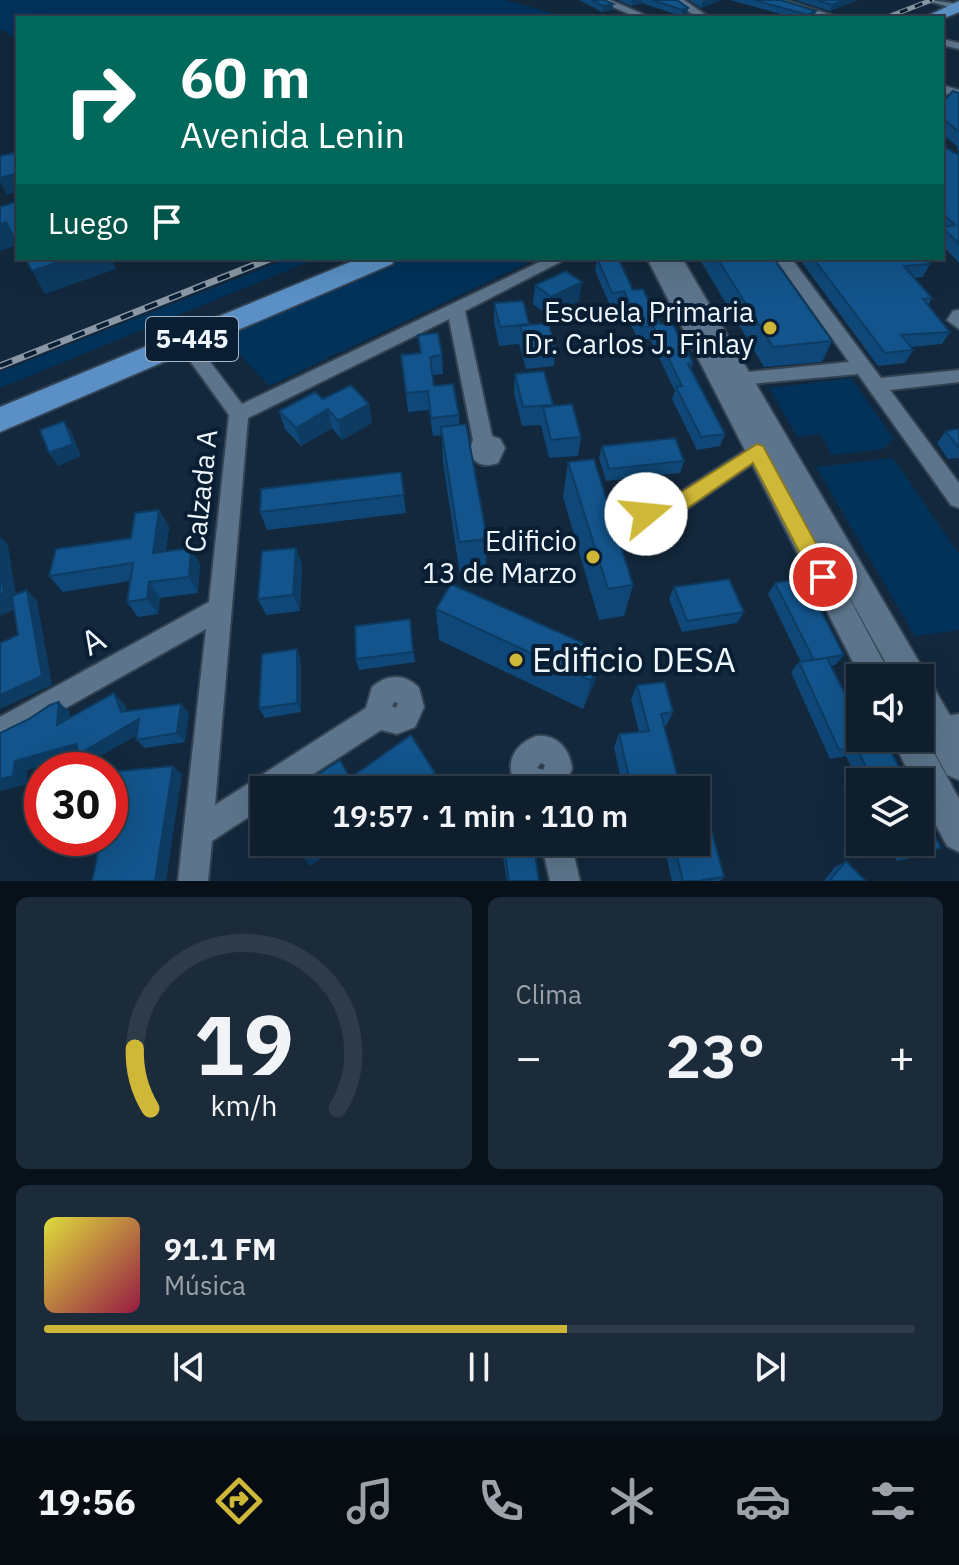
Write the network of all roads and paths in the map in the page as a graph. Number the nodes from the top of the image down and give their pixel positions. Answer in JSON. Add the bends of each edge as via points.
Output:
{"nodes":[{"id":1,"x":602,"y":0,"type":"edge"},
{"id":2,"x":677,"y":0,"type":"edge"},
{"id":3,"x":775,"y":0,"type":"edge"},
{"id":4,"x":935,"y":0,"type":"edge"},
{"id":5,"x":959,"y":8,"type":"edge"},
{"id":6,"x":642,"y":16,"type":"edge"},
{"id":7,"x":702,"y":16,"type":"edge"},
{"id":8,"x":829,"y":16,"type":"edge"},
{"id":9,"x":937,"y":16,"type":"edge"},
{"id":10,"x":344,"y":260,"type":"edge"},
{"id":11,"x":378,"y":260,"type":"edge"},
{"id":12,"x":556,"y":260,"type":"edge"},
{"id":13,"x":657,"y":260,"type":"edge"},
{"id":14,"x":674,"y":260,"type":"edge"},
{"id":15,"x":784,"y":260,"type":"edge"},
{"id":16,"x":456,"y":309,"type":"junction"},
{"id":17,"x":959,"y":315,"type":"edge"},
{"id":18,"x":959,"y":323,"type":"edge"},
{"id":19,"x":181,"y":335,"type":"junction"},
{"id":20,"x":863,"y":367,"type":"junction"},
{"id":21,"x":959,"y":376,"type":"edge"},
{"id":22,"x":730,"y":380,"type":"junction"},
{"id":23,"x":876,"y":385,"type":"junction"},
{"id":24,"x":0,"y":401,"type":"edge"},
{"id":25,"x":239,"y":414,"type":"junction"},
{"id":26,"x":0,"y":420,"type":"edge"},
{"id":27,"x":484,"y":443,"type":"dead end"},
{"id":28,"x":757,"y":451,"type":"junction"},
{"id":29,"x":959,"y":499,"type":"edge"},
{"id":30,"x":666,"y":512,"type":"dead end"},
{"id":31,"x":219,"y":609,"type":"junction"},
{"id":32,"x":870,"y":664,"type":"edge"},
{"id":33,"x":902,"y":664,"type":"edge"},
{"id":34,"x":381,"y":714,"type":"dead end"},
{"id":35,"x":0,"y":732,"type":"edge"},
{"id":36,"x":934,"y":734,"type":"edge"},
{"id":37,"x":934,"y":740,"type":"edge"},
{"id":38,"x":959,"y":763,"type":"edge"},
{"id":39,"x":198,"y":833,"type":"junction"},
{"id":40,"x":959,"y":834,"type":"edge"},
{"id":41,"x":559,"y":856,"type":"edge"},
{"id":42,"x":193,"y":881,"type":"edge"},
{"id":43,"x":565,"y":881,"type":"edge"}],
"edges":[{"from":1,"to":6,"type":"street"},
{"from":2,"to":7,"type":"street"},
{"from":3,"to":8,"type":"street"},
{"from":4,"to":5,"type":"street"},
{"from":5,"to":9,"type":"highway"},
{"from":10,"to":19,"type":"highway","number":"5-445"},
{"from":11,"to":19,"type":"highway","number":"5-445"},
{"from":12,"to":16,"type":"street","name":"Calzada A"},
{"from":13,"to":22,"type":"street"},
{"from":14,"to":22,"type":"street"},
{"from":15,"to":20,"type":"street"},
{"from":16,"to":25,"type":"street","name":"Calzada A"},
{"from":16,"to":27,"type":"street"},
{"from":17,"to":18,"type":"street"},
{"from":19,"to":24,"type":"highway","number":"5-445"},
{"from":19,"to":25,"type":"street"},
{"from":19,"to":26,"type":"highway","number":"5-445"},
{"from":20,"to":22,"type":"street"},
{"from":20,"to":23,"type":"street"},
{"from":21,"to":23,"type":"street"},
{"from":22,"to":28,"type":"street"},
{"from":22,"to":33,"type":"street"},
{"from":23,"to":29,"type":"street"},
{"from":25,"to":31,"type":"street","name":"Calzada A"},
{"from":28,"to":30,"type":"street"},
{"from":28,"to":32,"type":"street"},
{"from":31,"to":35,"type":"street","name":"A"},
{"from":31,"to":39,"type":"street","name":"Calzada A"},
{"from":34,"to":39,"type":"street"},
{"from":36,"to":38,"type":"street"},
{"from":37,"to":40,"type":"street"},
{"from":39,"to":42,"type":"street","name":"Calzada A"},
{"from":41,"to":43,"type":"street"}]}
